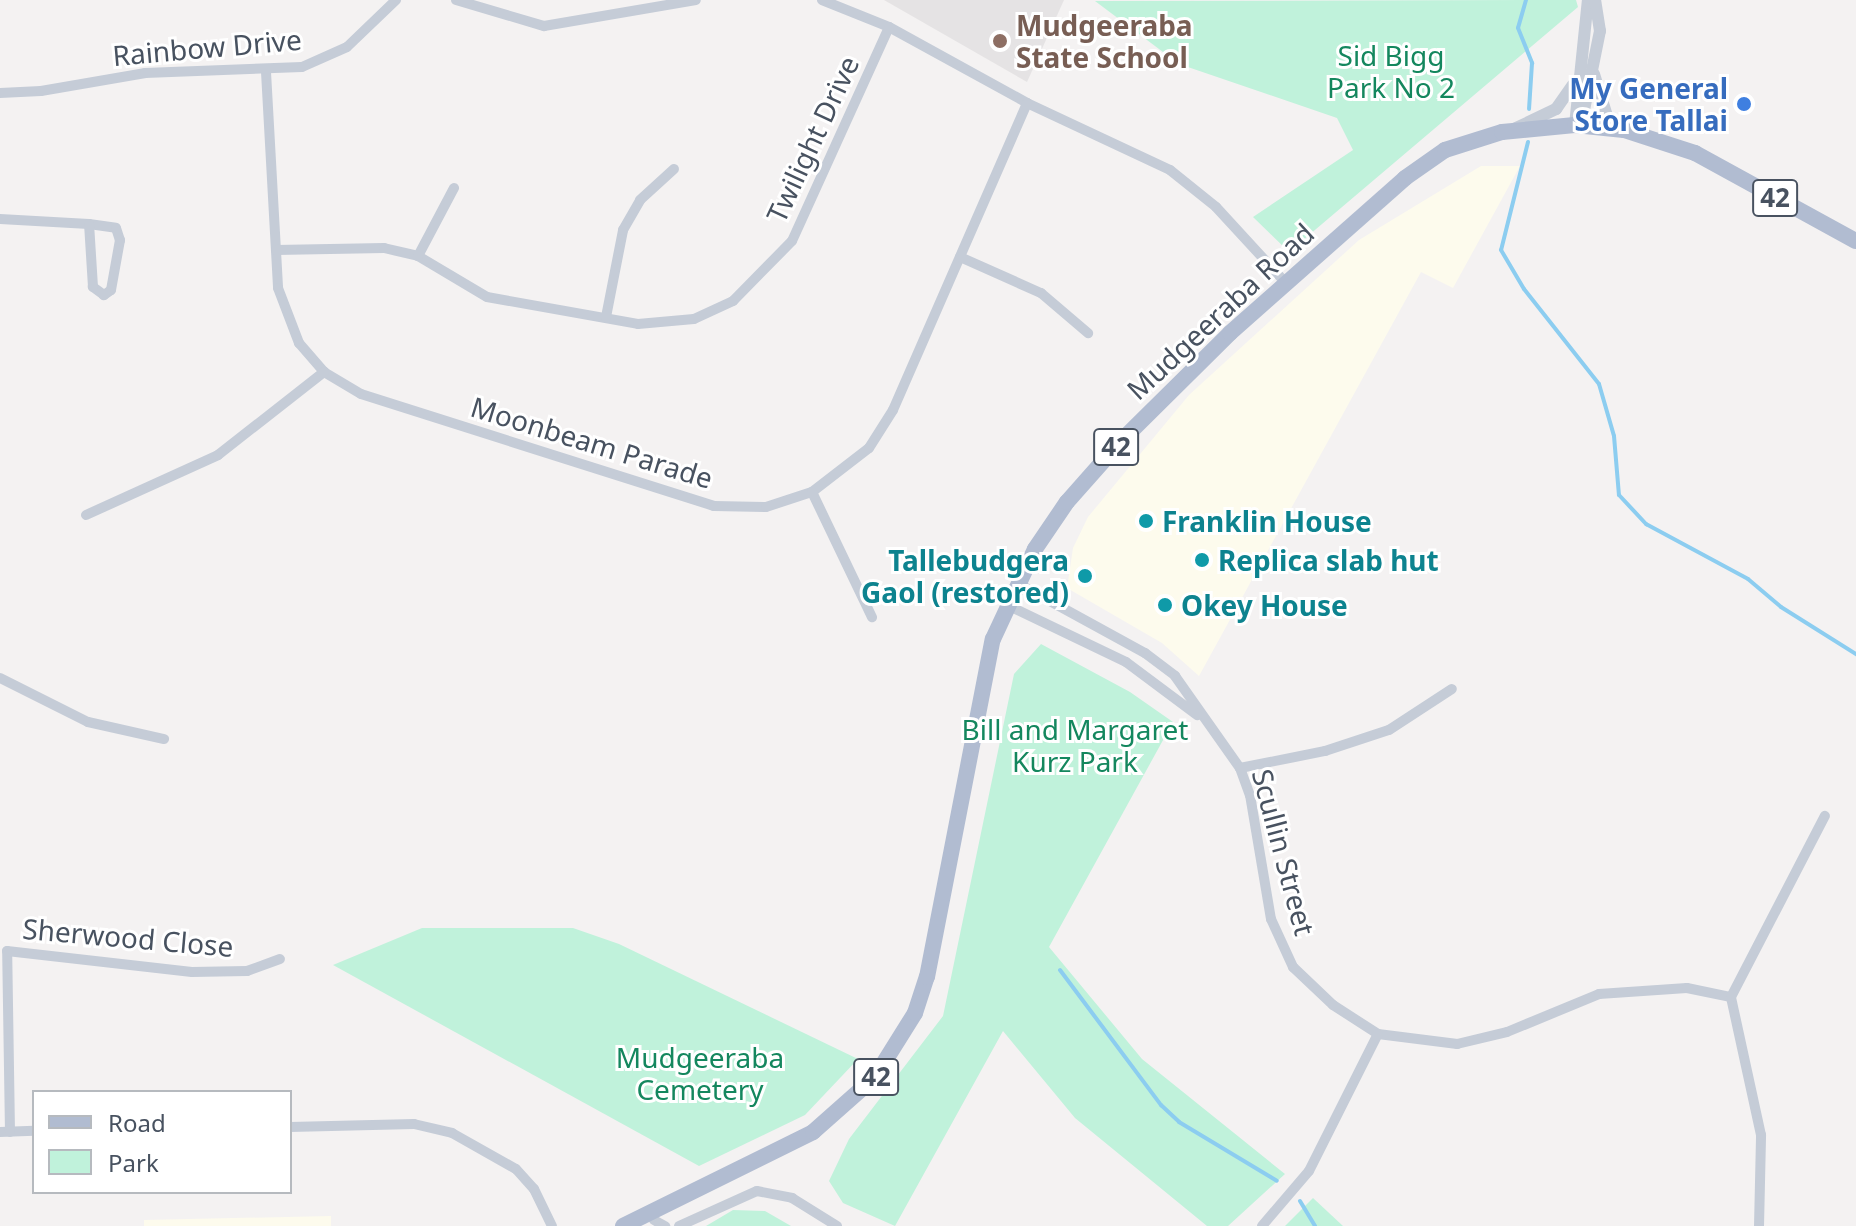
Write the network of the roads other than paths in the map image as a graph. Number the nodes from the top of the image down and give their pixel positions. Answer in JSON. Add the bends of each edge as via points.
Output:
{"nodes":[{"id":1,"x":396,"y":0,"type":"edge"},
{"id":2,"x":456,"y":0,"type":"edge"},
{"id":3,"x":696,"y":0,"type":"edge"},
{"id":4,"x":822,"y":0,"type":"edge"},
{"id":5,"x":1588,"y":0,"type":"edge"},
{"id":6,"x":1595,"y":0,"type":"edge"},
{"id":7,"x":889,"y":27,"type":"junction"},
{"id":8,"x":1593,"y":71,"type":"junction"},
{"id":9,"x":266,"y":72,"type":"junction"},
{"id":10,"x":1578,"y":73,"type":"junction"},
{"id":11,"x":0,"y":93,"type":"edge"},
{"id":12,"x":1027,"y":103,"type":"junction"},
{"id":13,"x":1578,"y":125,"type":"junction"},
{"id":14,"x":1514,"y":129,"type":"junction"},
{"id":15,"x":1624,"y":130,"type":"junction"},
{"id":16,"x":674,"y":169,"type":"dead end"},
{"id":17,"x":454,"y":188,"type":"dead end"},
{"id":18,"x":0,"y":219,"type":"edge"},
{"id":19,"x":89,"y":224,"type":"junction"},
{"id":20,"x":1856,"y":241,"type":"edge"},
{"id":21,"x":276,"y":250,"type":"junction"},
{"id":22,"x":418,"y":256,"type":"junction"},
{"id":23,"x":960,"y":257,"type":"junction"},
{"id":24,"x":1286,"y":283,"type":"junction"},
{"id":25,"x":606,"y":317,"type":"junction"},
{"id":26,"x":1088,"y":333,"type":"dead end"},
{"id":27,"x":324,"y":372,"type":"junction"},
{"id":28,"x":812,"y":492,"type":"junction"},
{"id":29,"x":86,"y":515,"type":"dead end"},
{"id":30,"x":1017,"y":583,"type":"junction"},
{"id":31,"x":1007,"y":605,"type":"junction"},
{"id":32,"x":872,"y":617,"type":"dead end"},
{"id":33,"x":0,"y":678,"type":"edge"},
{"id":34,"x":1452,"y":689,"type":"dead end"},
{"id":35,"x":1201,"y":718,"type":"junction"},
{"id":36,"x":164,"y":739,"type":"dead end"},
{"id":37,"x":1240,"y":768,"type":"junction"},
{"id":38,"x":1825,"y":816,"type":"dead end"},
{"id":39,"x":280,"y":959,"type":"dead end"},
{"id":40,"x":1731,"y":997,"type":"junction"},
{"id":41,"x":1378,"y":1034,"type":"junction"},
{"id":42,"x":292,"y":1127,"type":"edge"},
{"id":43,"x":32,"y":1131,"type":"edge"},
{"id":44,"x":5,"y":1132,"type":"edge"},
{"id":45,"x":671,"y":1203,"type":"junction"},
{"id":46,"x":656,"y":1224,"type":"edge"},
{"id":47,"x":552,"y":1226,"type":"edge"},
{"id":48,"x":623,"y":1226,"type":"edge"},
{"id":49,"x":679,"y":1226,"type":"edge"},
{"id":50,"x":837,"y":1226,"type":"edge"},
{"id":51,"x":1262,"y":1226,"type":"edge"},
{"id":52,"x":1759,"y":1226,"type":"edge"}],
"edges":[{"from":1,"to":9,"type":"street","name":"Rainbow Drive","via":[[347,47],[302,67]]},
{"from":2,"to":3,"type":"street","via":[[544,26]]},
{"from":4,"to":7,"type":"street"},
{"from":5,"to":10,"type":"street"},
{"from":6,"to":8,"type":"street","via":[[1600,31]]},
{"from":7,"to":12,"type":"street"},
{"from":7,"to":25,"type":"street","name":"Twilight Drive","via":[[817,195],[792,241],[762,276],[733,301],[694,319],[638,324]]},
{"from":8,"to":13,"type":"street"},
{"from":8,"to":15,"type":"street","via":[[1607,116]]},
{"from":9,"to":11,"type":"street","name":"Rainbow Drive","via":[[145,73]]},
{"from":9,"to":21,"type":"street","name":"Moonbeam Parade"},
{"from":10,"to":13,"type":"street"},
{"from":10,"to":14,"type":"street","via":[[1556,109]]},
{"from":12,"to":23,"type":"street","name":"Moonbeam Parade"},
{"from":12,"to":24,"type":"street","via":[[1170,170],[1216,207]]},
{"from":13,"to":14,"type":"main road","name":"Mudgeeraba Road","number":"42"},
{"from":13,"to":15,"type":"main road","name":"Mudgeeraba Road","number":"42"},
{"from":14,"to":24,"type":"main road","name":"Mudgeeraba Road","number":"42","via":[[1445,150],[1405,178]]},
{"from":15,"to":20,"type":"main road","name":"Mudgeeraba Road","number":"42","via":[[1695,153]]},
{"from":16,"to":25,"type":"street","via":[[640,200],[623,230]]},
{"from":17,"to":22,"type":"street"},
{"from":18,"to":19,"type":"street"},
{"from":19,"to":19,"type":"street","via":[[113,226],[120,235],[111,290],[104,295],[93,287]]},
{"from":21,"to":22,"type":"street","name":"Twilight Drive","via":[[384,248]]},
{"from":21,"to":27,"type":"street","name":"Moonbeam Parade","via":[[286,316],[299,343]]},
{"from":22,"to":25,"type":"street","name":"Twilight Drive","via":[[487,297]]},
{"from":23,"to":26,"type":"street","via":[[1041,293]]},
{"from":23,"to":28,"type":"street","name":"Moonbeam Parade","via":[[893,410],[869,448]]},
{"from":24,"to":30,"type":"main road","name":"Mudgeeraba Road","number":"42","via":[[1121,441],[1067,502]]},
{"from":27,"to":28,"type":"street","name":"Moonbeam Parade","via":[[361,394],[714,506],[766,507]]},
{"from":27,"to":29,"type":"street","via":[[218,455]]},
{"from":28,"to":32,"type":"street"},
{"from":30,"to":31,"type":"main road","name":"Mudgeeraba Road","number":"42"},
{"from":30,"to":35,"type":"street","name":"Scullin Street","via":[[1145,653],[1175,676]]},
{"from":31,"to":35,"type":"street","name":"Scullin Street","via":[[1126,662]]},
{"from":31,"to":45,"type":"main road","name":"Mudgeeraba Road","number":"42","via":[[983,681],[936,944],[915,1013],[875,1077],[844,1109],[775,1153]]},
{"from":33,"to":36,"type":"street","via":[[88,722]]},
{"from":34,"to":37,"type":"street","via":[[1389,730],[1325,751]]},
{"from":35,"to":37,"type":"street","name":"Scullin Street"},
{"from":37,"to":41,"type":"street","name":"Scullin Street","via":[[1250,795],[1271,919],[1293,967],[1333,1005]]},
{"from":38,"to":40,"type":"street"},
{"from":39,"to":44,"type":"street","name":"Sherwood Close","via":[[247,971],[192,972],[7,951]]},
{"from":40,"to":41,"type":"street","name":"Scullin Street","via":[[1687,988],[1599,994],[1507,1032],[1457,1044]]},
{"from":40,"to":52,"type":"street","via":[[1761,1135]]},
{"from":41,"to":51,"type":"street","via":[[1309,1171]]},
{"from":42,"to":47,"type":"street","via":[[414,1124],[452,1133],[516,1169],[534,1189]]},
{"from":43,"to":44,"type":"street"},
{"from":45,"to":46,"type":"main road","name":"Mudgeeraba Road","number":"42"},
{"from":45,"to":48,"type":"main road","name":"Mudgeeraba Road","number":"42"},
{"from":49,"to":50,"type":"street","via":[[757,1191],[792,1198]]}]}
